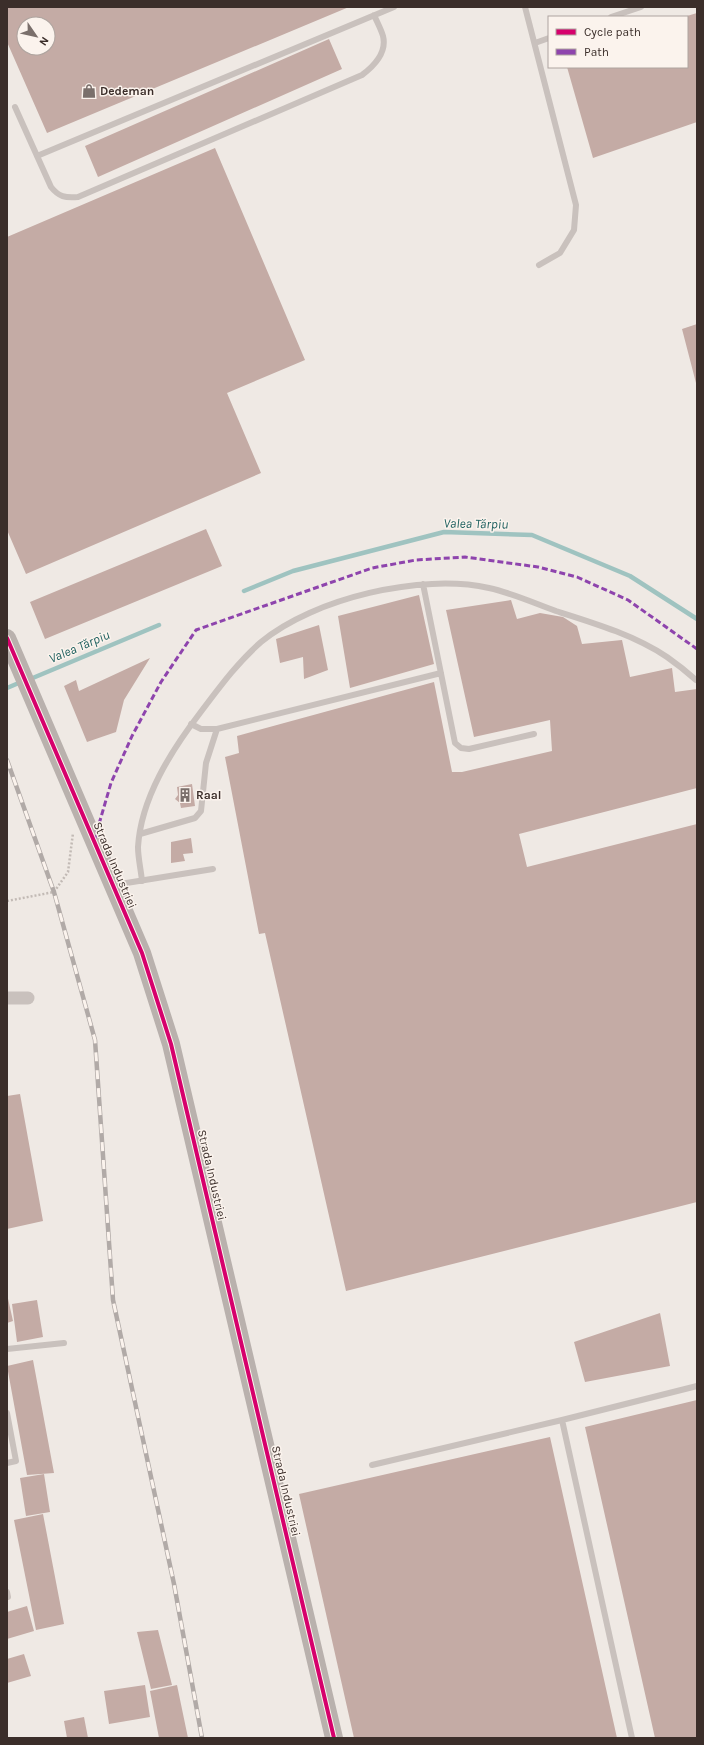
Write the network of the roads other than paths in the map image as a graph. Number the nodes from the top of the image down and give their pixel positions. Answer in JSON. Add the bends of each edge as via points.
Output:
{"nodes":[{"id":1,"x":394,"y":7,"type":"edge"},
{"id":2,"x":525,"y":7,"type":"edge"},
{"id":3,"x":641,"y":7,"type":"edge"},
{"id":4,"x":374,"y":15,"type":"junction"},
{"id":5,"x":614,"y":16,"type":"edge"},
{"id":6,"x":548,"y":38,"type":"edge"},
{"id":7,"x":534,"y":43,"type":"junction"},
{"id":8,"x":15,"y":107,"type":"dead end"},
{"id":9,"x":37,"y":156,"type":"junction"},
{"id":10,"x":539,"y":265,"type":"dead end"},
{"id":11,"x":423,"y":584,"type":"junction"},
{"id":12,"x":7,"y":638,"type":"edge"},
{"id":13,"x":441,"y":673,"type":"junction"},
{"id":14,"x":696,"y":680,"type":"edge"},
{"id":15,"x":192,"y":724,"type":"junction"},
{"id":16,"x":217,"y":729,"type":"junction"},
{"id":17,"x":534,"y":734,"type":"dead end"},
{"id":18,"x":140,"y":834,"type":"junction"},
{"id":19,"x":213,"y":869,"type":"dead end"},
{"id":20,"x":142,"y":881,"type":"junction"},
{"id":21,"x":113,"y":886,"type":"junction"},
{"id":22,"x":7,"y":998,"type":"edge"},
{"id":23,"x":28,"y":998,"type":"dead end"},
{"id":24,"x":64,"y":1343,"type":"dead end"},
{"id":25,"x":7,"y":1349,"type":"edge"},
{"id":26,"x":697,"y":1386,"type":"edge"},
{"id":27,"x":7,"y":1413,"type":"edge"},
{"id":28,"x":562,"y":1420,"type":"junction"},
{"id":29,"x":7,"y":1463,"type":"edge"},
{"id":30,"x":372,"y":1465,"type":"dead end"},
{"id":31,"x":334,"y":1738,"type":"edge"},
{"id":32,"x":632,"y":1738,"type":"edge"}],
"edges":[{"from":1,"to":4,"type":"lane"},
{"from":2,"to":7,"type":"lane"},
{"from":3,"to":5,"type":"lane"},
{"from":4,"to":9,"type":"lane"},
{"from":4,"to":9,"type":"lane","via":[[383,36],[383,45],[379,58],[362,75],[94,192],[66,198],[57,194],[51,187]]},
{"from":6,"to":7,"type":"lane"},
{"from":7,"to":10,"type":"lane","via":[[576,205],[574,230],[564,247],[560,253]]},
{"from":8,"to":9,"type":"lane"},
{"from":11,"to":13,"type":"lane"},
{"from":11,"to":14,"type":"lane","via":[[488,588],[594,622],[639,641],[667,657]]},
{"from":11,"to":15,"type":"lane","via":[[360,596],[317,609],[292,621],[262,642],[236,665]]},
{"from":12,"to":21,"type":"street","name":"Strada Industriei"},
{"from":13,"to":16,"type":"lane"},
{"from":13,"to":17,"type":"lane","via":[[455,743],[462,748],[469,749]]},
{"from":15,"to":16,"type":"lane","via":[[202,729]]},
{"from":15,"to":18,"type":"lane","via":[[162,769]]},
{"from":16,"to":18,"type":"lane","via":[[206,763],[201,811],[195,818]]},
{"from":18,"to":20,"type":"lane","via":[[138,848]]},
{"from":19,"to":20,"type":"lane"},
{"from":20,"to":21,"type":"lane"},
{"from":21,"to":31,"type":"street","name":"Strada Industriei","via":[[142,953],[171,1044]]},
{"from":22,"to":23,"type":"street"},
{"from":24,"to":25,"type":"lane"},
{"from":26,"to":28,"type":"lane"},
{"from":27,"to":29,"type":"lane","via":[[16,1461]]},
{"from":28,"to":30,"type":"lane"},
{"from":28,"to":32,"type":"lane"}]}
